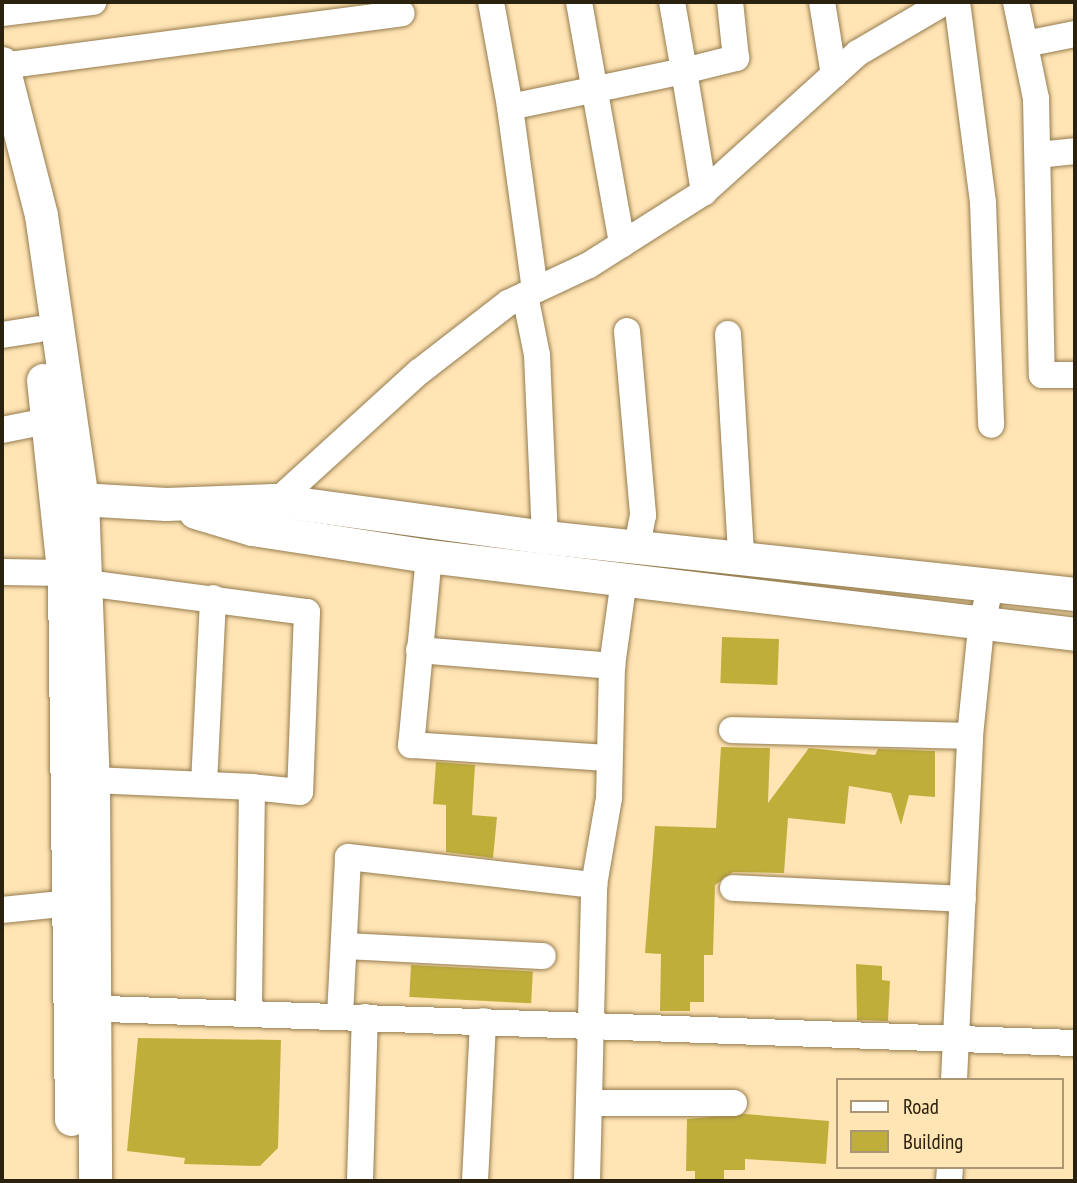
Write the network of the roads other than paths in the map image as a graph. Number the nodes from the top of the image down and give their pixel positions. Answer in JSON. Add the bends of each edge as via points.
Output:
{"nodes":[{"id":1,"x":93,"y":2,"type":"edge"},
{"id":2,"x":491,"y":2,"type":"edge"},
{"id":3,"x":579,"y":2,"type":"edge"},
{"id":4,"x":672,"y":2,"type":"edge"},
{"id":5,"x":730,"y":2,"type":"edge"},
{"id":6,"x":822,"y":2,"type":"edge"},
{"id":7,"x":945,"y":2,"type":"edge"},
{"id":8,"x":957,"y":2,"type":"edge"},
{"id":9,"x":1016,"y":2,"type":"edge"},
{"id":10,"x":918,"y":9,"type":"edge"},
{"id":11,"x":2,"y":13,"type":"edge"},
{"id":12,"x":402,"y":13,"type":"dead end"},
{"id":13,"x":1075,"y":34,"type":"edge"},
{"id":14,"x":1025,"y":44,"type":"junction"},
{"id":15,"x":2,"y":64,"type":"edge"},
{"id":16,"x":684,"y":71,"type":"junction"},
{"id":17,"x":834,"y":75,"type":"junction"},
{"id":18,"x":595,"y":90,"type":"junction"},
{"id":19,"x":510,"y":107,"type":"junction"},
{"id":20,"x":2,"y":148,"type":"edge"},
{"id":21,"x":1075,"y":150,"type":"edge"},
{"id":22,"x":1038,"y":155,"type":"junction"},
{"id":23,"x":704,"y":192,"type":"junction"},
{"id":24,"x":622,"y":244,"type":"junction"},
{"id":25,"x":530,"y":293,"type":"junction"},
{"id":26,"x":38,"y":329,"type":"junction"},
{"id":27,"x":627,"y":331,"type":"dead end"},
{"id":28,"x":728,"y":334,"type":"dead end"},
{"id":29,"x":2,"y":335,"type":"edge"},
{"id":30,"x":1075,"y":375,"type":"edge"},
{"id":31,"x":47,"y":421,"type":"junction"},
{"id":32,"x":991,"y":425,"type":"dead end"},
{"id":33,"x":2,"y":430,"type":"edge"},
{"id":34,"x":67,"y":498,"type":"junction"},
{"id":35,"x":274,"y":500,"type":"junction"},
{"id":36,"x":166,"y":504,"type":"junction"},
{"id":37,"x":252,"y":529,"type":"junction"},
{"id":38,"x":545,"y":537,"type":"junction"},
{"id":39,"x":637,"y":546,"type":"junction"},
{"id":40,"x":429,"y":556,"type":"junction"},
{"id":41,"x":741,"y":556,"type":"junction"},
{"id":42,"x":2,"y":572,"type":"edge"},
{"id":43,"x":75,"y":578,"type":"junction"},
{"id":44,"x":624,"y":580,"type":"junction"},
{"id":45,"x":991,"y":584,"type":"junction"},
{"id":46,"x":1075,"y":594,"type":"edge"},
{"id":47,"x":213,"y":598,"type":"junction"},
{"id":48,"x":981,"y":627,"type":"junction"},
{"id":49,"x":1075,"y":635,"type":"edge"},
{"id":50,"x":419,"y":650,"type":"junction"},
{"id":51,"x":612,"y":666,"type":"junction"},
{"id":52,"x":732,"y":730,"type":"dead end"},
{"id":53,"x":970,"y":736,"type":"junction"},
{"id":54,"x":606,"y":758,"type":"junction"},
{"id":55,"x":93,"y":780,"type":"junction"},
{"id":56,"x":204,"y":784,"type":"junction"},
{"id":57,"x":251,"y":787,"type":"junction"},
{"id":58,"x":594,"y":885,"type":"junction"},
{"id":59,"x":733,"y":888,"type":"dead end"},
{"id":60,"x":963,"y":899,"type":"junction"},
{"id":61,"x":71,"y":903,"type":"junction"},
{"id":62,"x":2,"y":910,"type":"edge"},
{"id":63,"x":344,"y":946,"type":"junction"},
{"id":64,"x":543,"y":956,"type":"dead end"},
{"id":65,"x":81,"y":1008,"type":"junction"},
{"id":66,"x":249,"y":1013,"type":"junction"},
{"id":67,"x":353,"y":1017,"type":"junction"},
{"id":68,"x":483,"y":1021,"type":"junction"},
{"id":69,"x":592,"y":1026,"type":"junction"},
{"id":70,"x":956,"y":1039,"type":"junction"},
{"id":71,"x":1075,"y":1043,"type":"edge"},
{"id":72,"x":954,"y":1078,"type":"edge"},
{"id":73,"x":590,"y":1103,"type":"junction"},
{"id":74,"x":734,"y":1103,"type":"dead end"},
{"id":75,"x":72,"y":1181,"type":"edge"},
{"id":76,"x":95,"y":1181,"type":"edge"},
{"id":77,"x":360,"y":1181,"type":"edge"},
{"id":78,"x":475,"y":1181,"type":"edge"},
{"id":79,"x":587,"y":1181,"type":"edge"}],
"edges":[{"from":1,"to":11,"type":"street"},
{"from":2,"to":19,"type":"street"},
{"from":3,"to":18,"type":"street"},
{"from":4,"to":16,"type":"street"},
{"from":5,"to":16,"type":"street","via":[[736,58]]},
{"from":6,"to":17,"type":"street"},
{"from":7,"to":10,"type":"street"},
{"from":8,"to":32,"type":"street","via":[[983,203]]},
{"from":9,"to":14,"type":"street"},
{"from":10,"to":17,"type":"street"},
{"from":12,"to":15,"type":"street"},
{"from":13,"to":14,"type":"street"},
{"from":14,"to":22,"type":"street","via":[[1036,99]]},
{"from":15,"to":34,"type":"street","via":[[41,215]]},
{"from":16,"to":18,"type":"street"},
{"from":16,"to":23,"type":"street"},
{"from":17,"to":23,"type":"street"},
{"from":18,"to":19,"type":"street"},
{"from":18,"to":24,"type":"street"},
{"from":19,"to":25,"type":"street"},
{"from":20,"to":26,"type":"street","via":[[19,204]]},
{"from":21,"to":22,"type":"street"},
{"from":22,"to":30,"type":"street","via":[[1042,375]]},
{"from":23,"to":24,"type":"street"},
{"from":24,"to":25,"type":"street"},
{"from":25,"to":35,"type":"street","via":[[419,372]]},
{"from":25,"to":38,"type":"street"},
{"from":26,"to":29,"type":"street"},
{"from":26,"to":31,"type":"street"},
{"from":27,"to":39,"type":"street","via":[[643,514]]},
{"from":28,"to":41,"type":"street"},
{"from":31,"to":33,"type":"street"},
{"from":31,"to":34,"type":"street"},
{"from":34,"to":36,"type":"street"},
{"from":34,"to":43,"type":"street"},
{"from":35,"to":36,"type":"street"},
{"from":35,"to":37,"type":"street"},
{"from":35,"to":38,"type":"street"},
{"from":36,"to":37,"type":"street"},
{"from":37,"to":40,"type":"street"},
{"from":38,"to":39,"type":"street"},
{"from":39,"to":41,"type":"street"},
{"from":40,"to":44,"type":"street"},
{"from":40,"to":50,"type":"street"},
{"from":41,"to":45,"type":"street"},
{"from":42,"to":43,"type":"street"},
{"from":43,"to":47,"type":"street"},
{"from":43,"to":55,"type":"street"},
{"from":43,"to":61,"type":"street"},
{"from":44,"to":48,"type":"street"},
{"from":44,"to":51,"type":"street"},
{"from":45,"to":46,"type":"street"},
{"from":45,"to":48,"type":"street"},
{"from":47,"to":56,"type":"street"},
{"from":47,"to":57,"type":"street","via":[[307,612],[300,792]]},
{"from":48,"to":49,"type":"street"},
{"from":48,"to":53,"type":"street"},
{"from":50,"to":51,"type":"street"},
{"from":50,"to":54,"type":"street","via":[[411,745]]},
{"from":51,"to":54,"type":"street"},
{"from":52,"to":53,"type":"street"},
{"from":53,"to":60,"type":"street"},
{"from":54,"to":58,"type":"street","via":[[609,798]]},
{"from":55,"to":56,"type":"street"},
{"from":55,"to":65,"type":"street"},
{"from":56,"to":57,"type":"street"},
{"from":57,"to":66,"type":"street"},
{"from":58,"to":63,"type":"street","via":[[348,857]]},
{"from":58,"to":69,"type":"street"},
{"from":59,"to":60,"type":"street"},
{"from":60,"to":70,"type":"street"},
{"from":61,"to":62,"type":"street"},
{"from":61,"to":65,"type":"street"},
{"from":63,"to":64,"type":"street"},
{"from":63,"to":67,"type":"street"},
{"from":65,"to":66,"type":"street"},
{"from":65,"to":75,"type":"street"},
{"from":65,"to":76,"type":"street"},
{"from":66,"to":67,"type":"street"},
{"from":67,"to":68,"type":"street"},
{"from":67,"to":77,"type":"street"},
{"from":68,"to":69,"type":"street"},
{"from":68,"to":78,"type":"street"},
{"from":69,"to":70,"type":"street"},
{"from":69,"to":73,"type":"street"},
{"from":70,"to":71,"type":"street"},
{"from":70,"to":72,"type":"street"},
{"from":73,"to":74,"type":"street"},
{"from":73,"to":79,"type":"street"}]}
